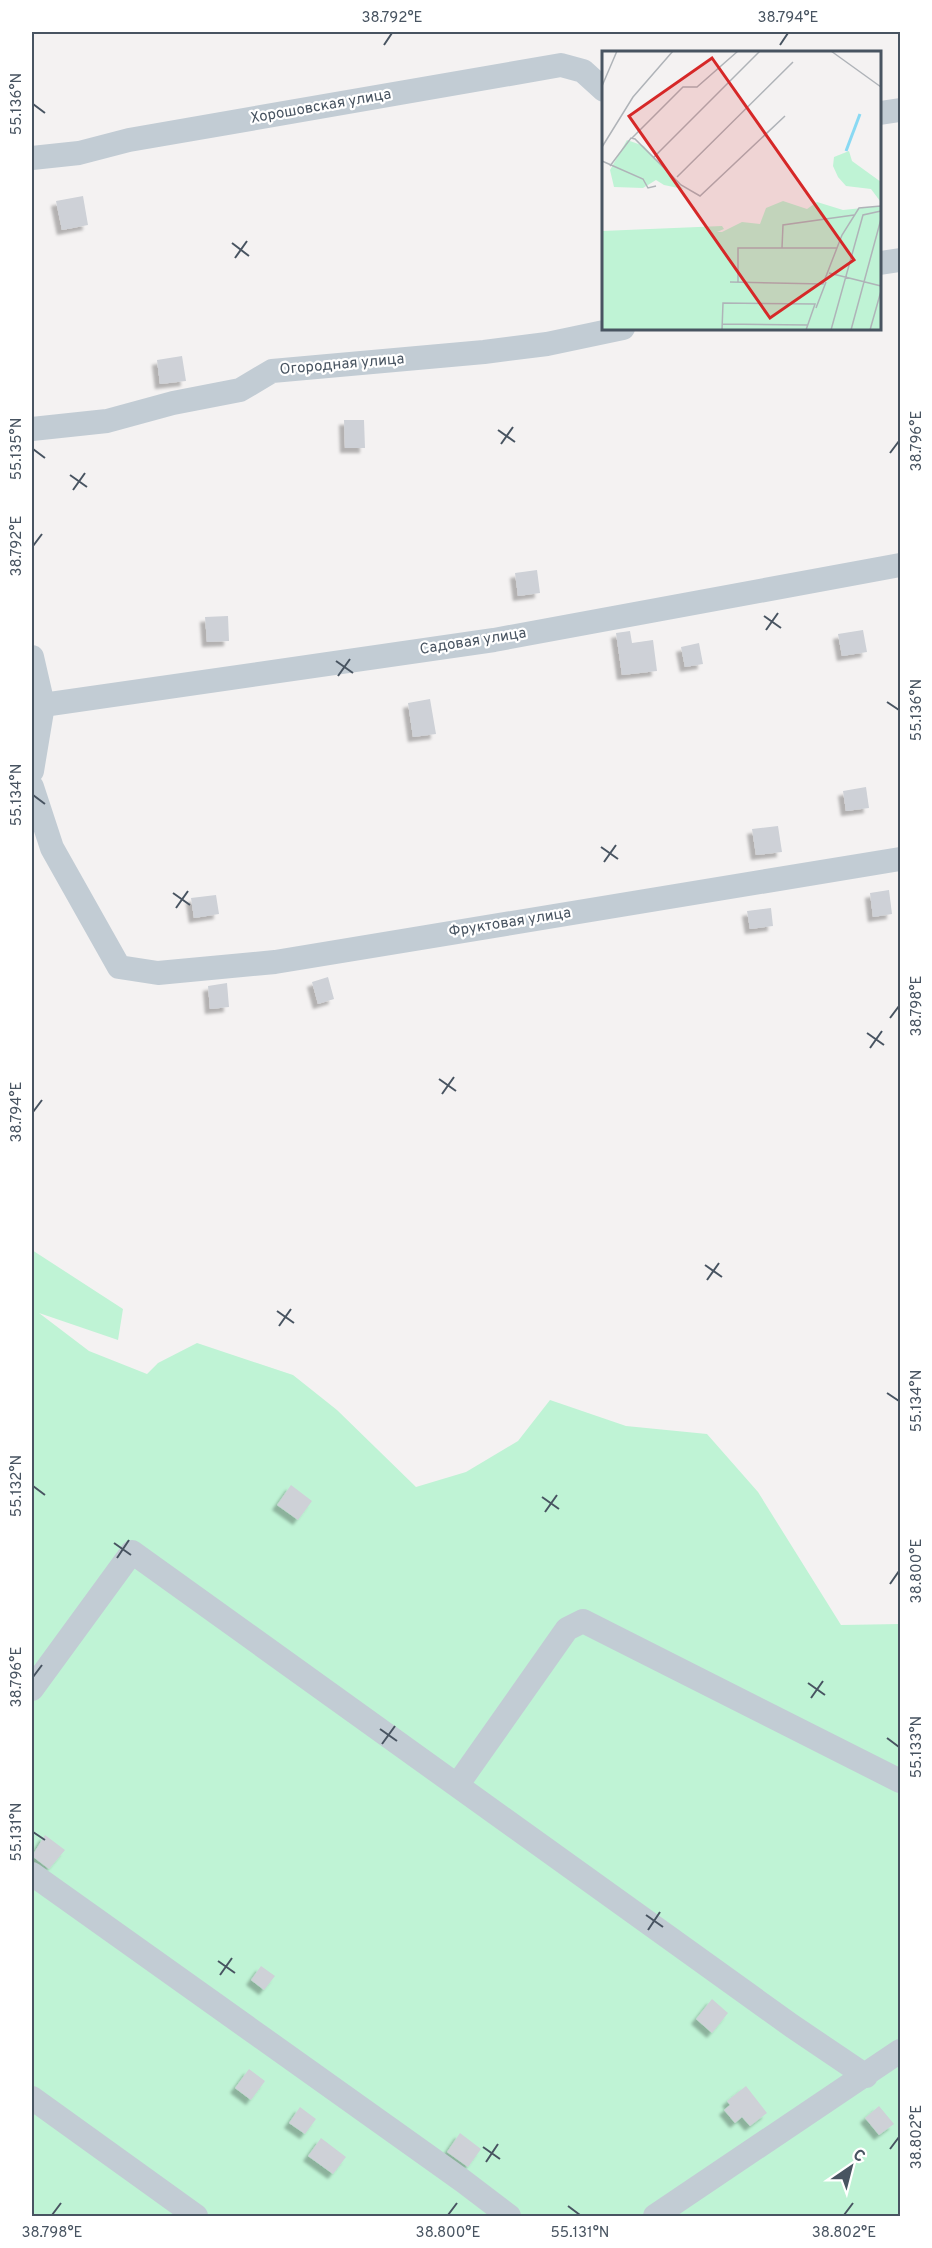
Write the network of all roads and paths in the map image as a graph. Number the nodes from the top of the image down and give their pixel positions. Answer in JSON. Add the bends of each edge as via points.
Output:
{"nodes":[{"id":1,"x":602,"y":89,"type":"edge"},
{"id":2,"x":900,"y":110,"type":"edge"},
{"id":3,"x":881,"y":113,"type":"edge"},
{"id":4,"x":32,"y":158,"type":"edge"},
{"id":5,"x":900,"y":260,"type":"edge"},
{"id":6,"x":881,"y":263,"type":"edge"},
{"id":7,"x":614,"y":330,"type":"edge"},
{"id":8,"x":32,"y":429,"type":"edge"},
{"id":9,"x":900,"y":565,"type":"edge"},
{"id":10,"x":32,"y":657,"type":"edge"},
{"id":11,"x":43,"y":705,"type":"junction"},
{"id":12,"x":32,"y":771,"type":"edge"},
{"id":13,"x":32,"y":787,"type":"edge"},
{"id":14,"x":900,"y":859,"type":"edge"},
{"id":15,"x":32,"y":1689,"type":"edge"},
{"id":16,"x":900,"y":1781,"type":"edge"},
{"id":17,"x":458,"y":1784,"type":"junction"},
{"id":18,"x":32,"y":1874,"type":"edge"},
{"id":19,"x":900,"y":2051,"type":"edge"},
{"id":20,"x":900,"y":2071,"type":"edge"},
{"id":21,"x":866,"y":2076,"type":"junction"},
{"id":22,"x":32,"y":2098,"type":"edge"},
{"id":23,"x":196,"y":2217,"type":"edge"},
{"id":24,"x":509,"y":2217,"type":"edge"},
{"id":25,"x":655,"y":2217,"type":"edge"},
{"id":26,"x":681,"y":2217,"type":"edge"}],
"edges":[{"from":1,"to":4,"type":"street","name":"Хорошовская улица","via":[[583,71],[561,65],[129,140],[79,153]]},
{"from":2,"to":3,"type":"street"},
{"from":5,"to":6,"type":"street"},
{"from":7,"to":8,"type":"street","name":"Огородная улица","via":[[484,352],[272,371],[240,390],[107,421]]},
{"from":9,"to":11,"type":"street","name":"Садовая улица","via":[[494,640]]},
{"from":10,"to":11,"type":"street"},
{"from":11,"to":12,"type":"street"},
{"from":13,"to":14,"type":"street","name":"Фруктовая улица","via":[[52,848],[119,967],[158,973],[275,962]]},
{"from":15,"to":17,"type":"street","via":[[132,1552]]},
{"from":16,"to":17,"type":"street","via":[[583,1621],[567,1629]]},
{"from":17,"to":21,"type":"street"},
{"from":18,"to":24,"type":"street"},
{"from":19,"to":21,"type":"street"},
{"from":20,"to":26,"type":"street"},
{"from":21,"to":25,"type":"street"},
{"from":22,"to":23,"type":"street"}]}
